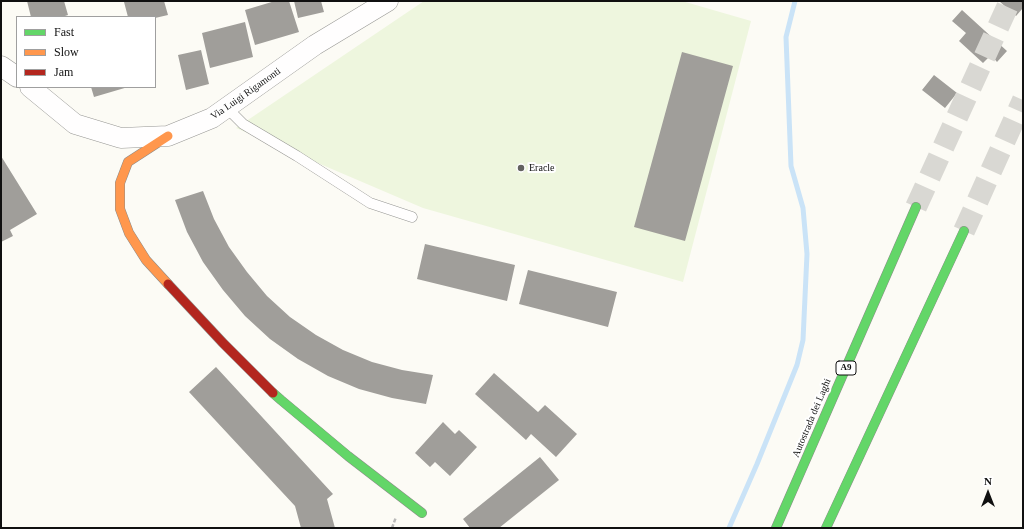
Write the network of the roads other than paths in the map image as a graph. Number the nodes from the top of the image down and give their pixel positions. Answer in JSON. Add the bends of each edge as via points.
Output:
{"nodes":[{"id":1,"x":388,"y":1,"type":"edge"},
{"id":2,"x":1,"y":66,"type":"edge"},
{"id":3,"x":16,"y":76,"type":"edge"},
{"id":4,"x":31,"y":88,"type":"edge"},
{"id":5,"x":227,"y":108,"type":"junction"},
{"id":6,"x":168,"y":136,"type":"junction"},
{"id":7,"x":916,"y":207,"type":"tunnel mouth"},
{"id":8,"x":412,"y":217,"type":"dead end"},
{"id":9,"x":964,"y":231,"type":"tunnel mouth"},
{"id":10,"x":422,"y":513,"type":"dead end"},
{"id":11,"x":776,"y":528,"type":"edge"},
{"id":12,"x":826,"y":528,"type":"edge"}],
"edges":[{"from":1,"to":5,"type":"street","name":"Via Luigi Rigamonti","via":[[315,45]]},
{"from":2,"to":3,"type":"street"},
{"from":4,"to":6,"type":"street","name":"Via Luigi Rigamonti","via":[[75,124],[121,138]]},
{"from":5,"to":6,"type":"street","name":"Via Luigi Rigamonti","via":[[212,118]]},
{"from":5,"to":8,"type":"lane","via":[[243,124],[370,203]]},
{"from":6,"to":10,"type":"main road","via":[[128,162],[120,183],[120,209],[128,233],[146,260],[223,343],[281,400]]},
{"from":7,"to":11,"type":"main road","name":"Autostrada dei Laghi","number":"A9"},
{"from":9,"to":12,"type":"main road"}]}
